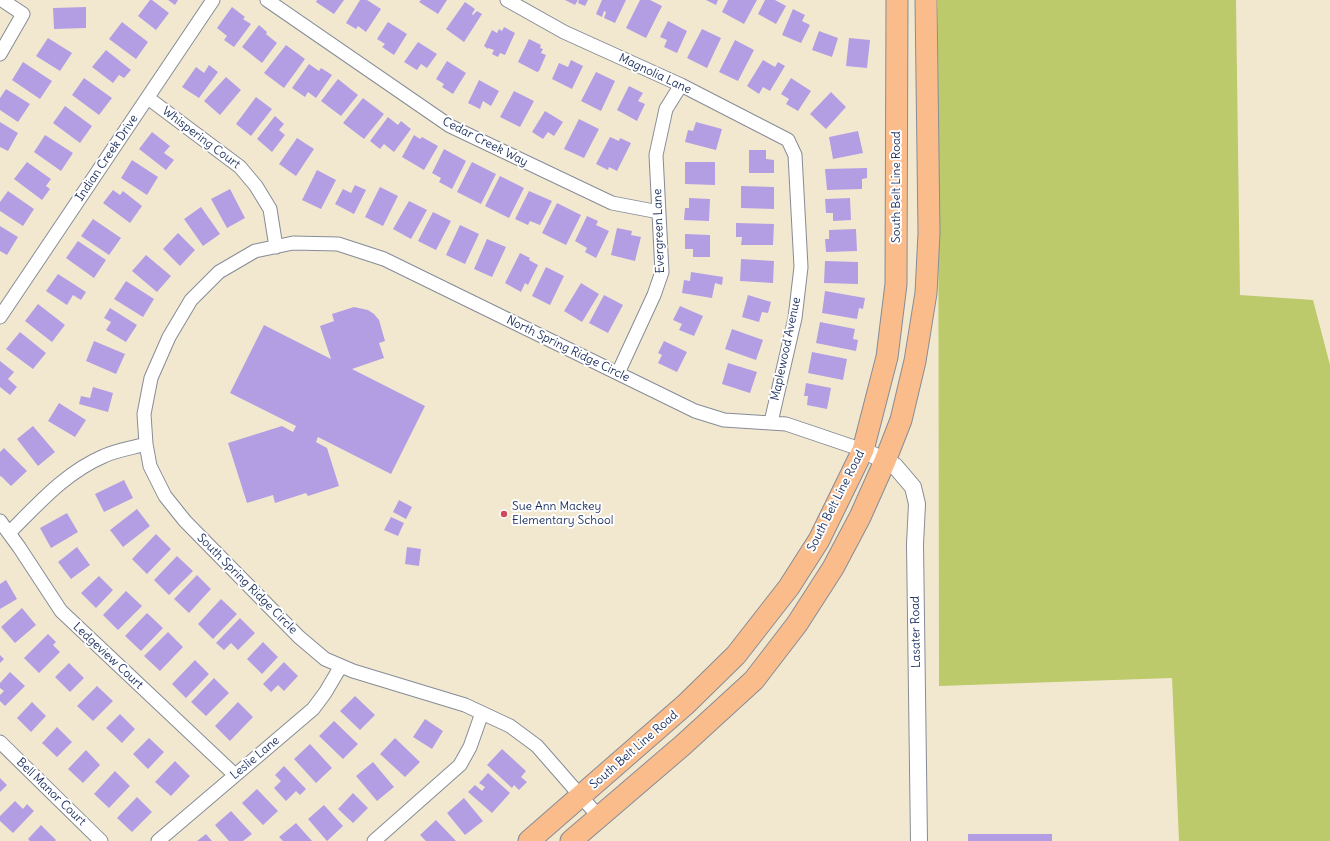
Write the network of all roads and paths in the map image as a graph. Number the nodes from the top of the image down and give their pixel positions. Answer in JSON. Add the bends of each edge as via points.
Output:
{"nodes":[{"id":1,"x":2,"y":0,"type":"edge"},
{"id":2,"x":213,"y":0,"type":"edge"},
{"id":3,"x":267,"y":0,"type":"edge"},
{"id":4,"x":507,"y":0,"type":"edge"},
{"id":5,"x":897,"y":0,"type":"edge"},
{"id":6,"x":926,"y":0,"type":"edge"},
{"id":7,"x":0,"y":54,"type":"edge"},
{"id":8,"x":681,"y":85,"type":"junction"},
{"id":9,"x":148,"y":98,"type":"junction"},
{"id":10,"x":795,"y":155,"type":"joint"},
{"id":11,"x":659,"y":212,"type":"junction"},
{"id":12,"x":276,"y":247,"type":"junction"},
{"id":13,"x":0,"y":317,"type":"edge"},
{"id":14,"x":618,"y":374,"type":"junction"},
{"id":15,"x":771,"y":422,"type":"junction"},
{"id":16,"x":146,"y":444,"type":"junction"},
{"id":17,"x":863,"y":450,"type":"junction"},
{"id":18,"x":885,"y":461,"type":"junction"},
{"id":19,"x":0,"y":521,"type":"edge"},
{"id":20,"x":9,"y":533,"type":"junction"},
{"id":21,"x":341,"y":666,"type":"junction"},
{"id":22,"x":482,"y":713,"type":"junction"},
{"id":23,"x":0,"y":742,"type":"edge"},
{"id":24,"x":235,"y":775,"type":"junction"},
{"id":25,"x":582,"y":796,"type":"junction"},
{"id":26,"x":599,"y":817,"type":"junction"},
{"id":27,"x":101,"y":841,"type":"edge"},
{"id":28,"x":158,"y":841,"type":"edge"},
{"id":29,"x":374,"y":841,"type":"edge"},
{"id":30,"x":529,"y":841,"type":"edge"},
{"id":31,"x":571,"y":841,"type":"edge"},
{"id":32,"x":919,"y":841,"type":"edge"}],
"edges":[{"from":1,"to":7,"type":"street","via":[[23,14]]},
{"from":2,"to":9,"type":"street","name":"Indian Creek Drive"},
{"from":3,"to":11,"type":"street","name":"Cedar Creek Way","via":[[450,126],[612,203]]},
{"from":4,"to":8,"type":"street","name":"Magnolia Lane","via":[[564,32]]},
{"from":5,"to":17,"type":"main road","name":"South Belt Line Road","via":[[896,284],[887,357]]},
{"from":6,"to":18,"type":"main road","via":[[929,233],[926,293],[915,361],[900,420]]},
{"from":8,"to":10,"type":"street","name":"Magnolia Lane","via":[[788,140]]},
{"from":8,"to":11,"type":"street","name":"Evergreen Lane","via":[[666,109],[656,155]]},
{"from":9,"to":12,"type":"street","name":"Whispering Court","via":[[240,167],[270,209]]},
{"from":9,"to":13,"type":"street","name":"Indian Creek Drive"},
{"from":10,"to":15,"type":"street","name":"Maplewood Avenue","via":[[801,267],[795,318]]},
{"from":11,"to":14,"type":"street","name":"Evergreen Lane","via":[[662,272]]},
{"from":12,"to":14,"type":"street","name":"North Spring Ridge Circle","via":[[293,243],[338,244],[384,259]]},
{"from":12,"to":16,"type":"street","name":"South Spring Ridge Circle","via":[[255,251],[220,272],[191,300],[169,337],[151,378],[144,414]]},
{"from":14,"to":15,"type":"street","name":"North Spring Ridge Circle","via":[[695,411],[724,420]]},
{"from":15,"to":17,"type":"street","name":"North Spring Ridge Circle","via":[[786,424]]},
{"from":16,"to":20,"type":"street","via":[[105,455],[77,470],[50,492]]},
{"from":16,"to":21,"type":"street","name":"South Spring Ridge Circle","via":[[150,466],[156,478],[185,521],[299,637],[325,659]]},
{"from":17,"to":18,"type":"street","name":"Lasater Road"},
{"from":17,"to":25,"type":"main road","name":"South Belt Line Road","via":[[808,558],[789,587],[736,655],[686,704]]},
{"from":18,"to":26,"type":"main road","via":[[833,568],[797,624],[754,680]]},
{"from":18,"to":32,"type":"street","name":"Lasater Road","via":[[894,466],[913,487],[917,504],[915,544]]},
{"from":19,"to":20,"type":"street","name":"Ledgeview Court"},
{"from":20,"to":24,"type":"street","name":"Ledgeview Court","via":[[60,611]]},
{"from":21,"to":22,"type":"street","name":"South Spring Ridge Circle","via":[[353,672],[465,705]]},
{"from":21,"to":24,"type":"street","name":"Leslie Lane","via":[[313,709]]},
{"from":22,"to":25,"type":"street","name":"South Spring Ridge Circle","via":[[510,726],[537,746]]},
{"from":22,"to":29,"type":"street","via":[[470,747],[460,765]]},
{"from":23,"to":27,"type":"street","name":"Bell Manor Court"},
{"from":24,"to":28,"type":"street","name":"Leslie Lane"},
{"from":25,"to":26,"type":"street","name":"South Spring Ridge Circle"},
{"from":25,"to":30,"type":"main road","name":"South Belt Line Road"},
{"from":26,"to":31,"type":"main road"}]}
